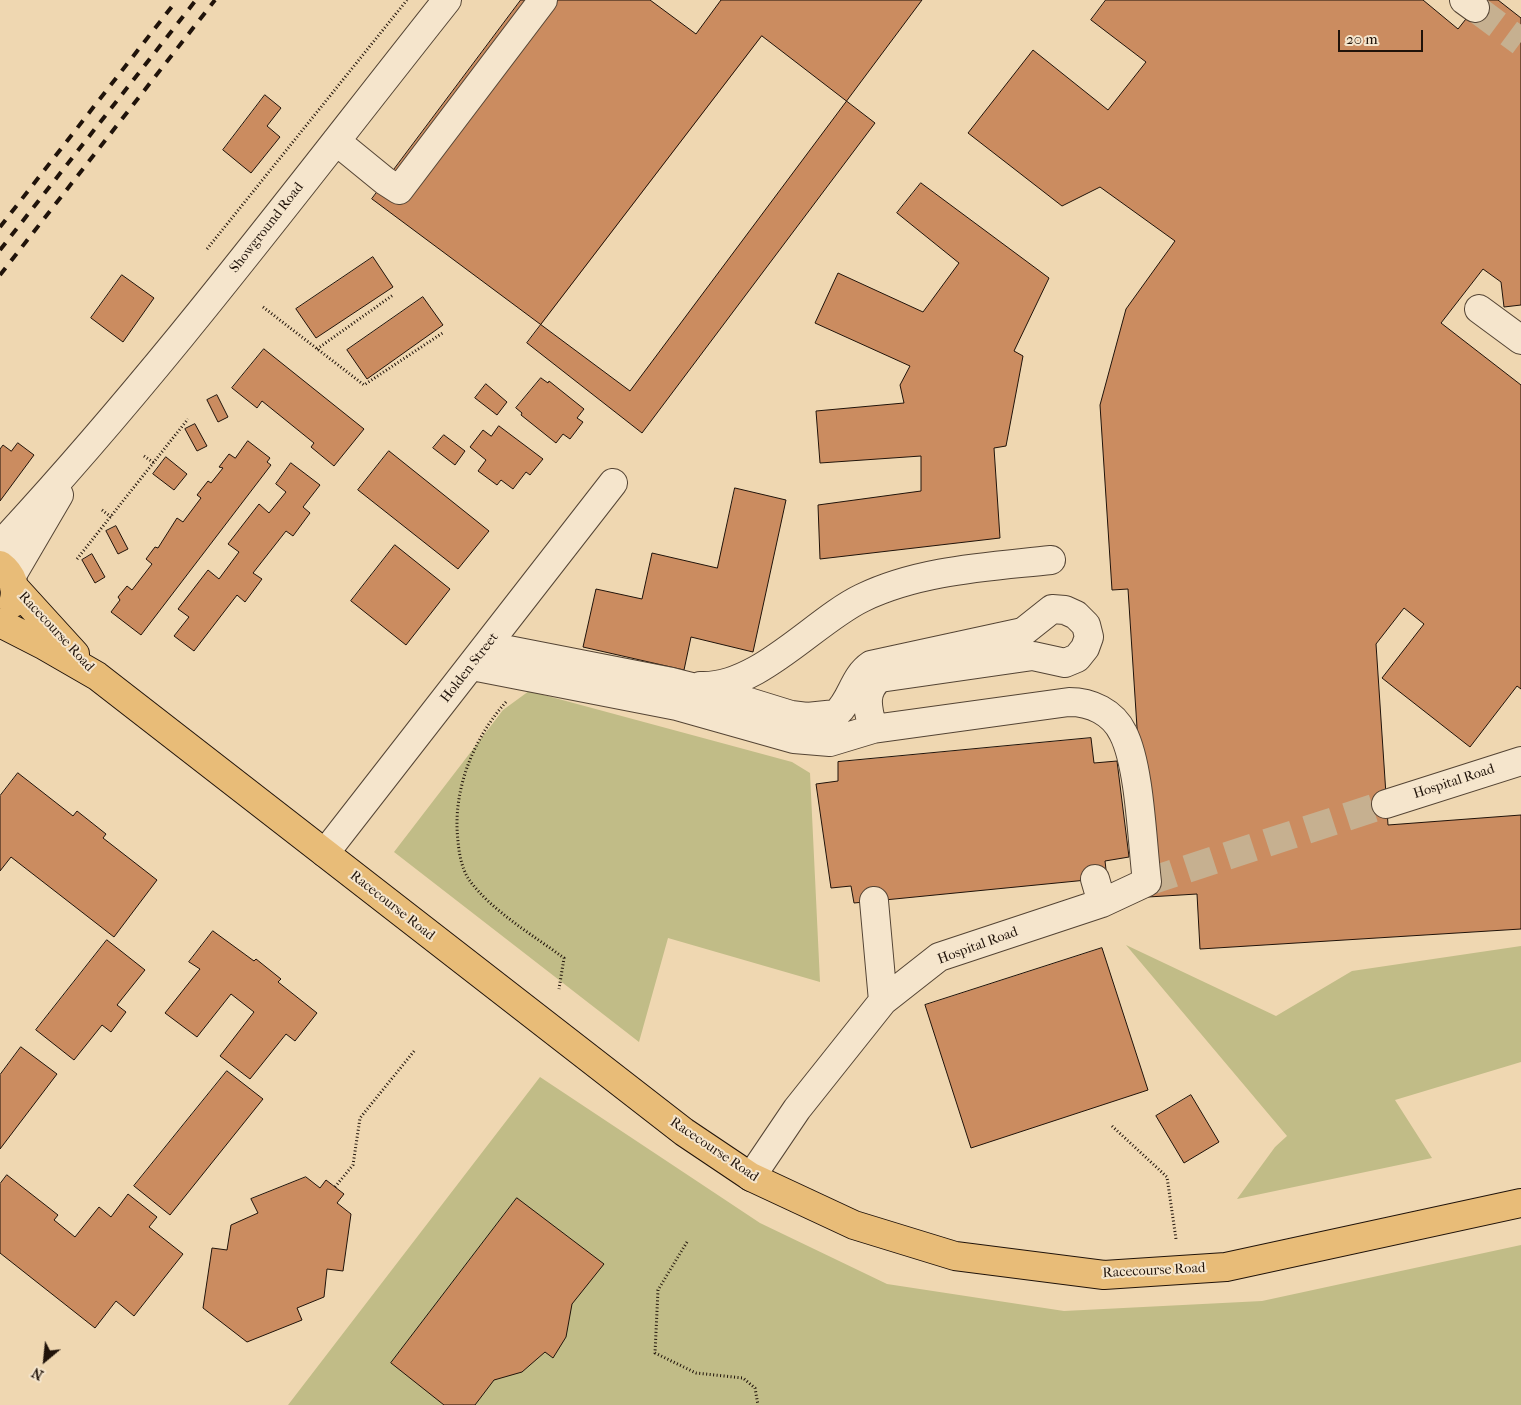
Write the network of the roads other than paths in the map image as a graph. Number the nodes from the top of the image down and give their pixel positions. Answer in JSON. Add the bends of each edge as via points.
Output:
{"nodes":[{"id":1,"x":447,"y":0,"type":"edge"},
{"id":2,"x":543,"y":0,"type":"edge"},
{"id":3,"x":336,"y":141,"type":"junction"},
{"id":4,"x":1479,"y":309,"type":"dead end"},
{"id":5,"x":1521,"y":340,"type":"edge"},
{"id":6,"x":83,"y":452,"type":"junction"},
{"id":7,"x":613,"y":483,"type":"dead end"},
{"id":8,"x":0,"y":545,"type":"edge"},
{"id":9,"x":1051,"y":560,"type":"dead end"},
{"id":10,"x":8,"y":576,"type":"edge"},
{"id":11,"x":0,"y":618,"type":"edge"},
{"id":12,"x":0,"y":624,"type":"edge"},
{"id":13,"x":800,"y":642,"type":"junction"},
{"id":14,"x":480,"y":656,"type":"junction"},
{"id":15,"x":97,"y":676,"type":"junction"},
{"id":16,"x":672,"y":682,"type":"junction"},
{"id":17,"x":762,"y":719,"type":"junction"},
{"id":18,"x":873,"y":729,"type":"junction"},
{"id":19,"x":1521,"y":760,"type":"edge"},
{"id":20,"x":1386,"y":804,"type":"tunnel mouth"},
{"id":21,"x":325,"y":853,"type":"junction"},
{"id":22,"x":874,"y":901,"type":"dead end"},
{"id":23,"x":883,"y":1001,"type":"junction"},
{"id":24,"x":751,"y":1177,"type":"junction"},
{"id":25,"x":1521,"y":1203,"type":"edge"}],
"edges":[{"from":1,"to":3,"type":"street","name":"Showground Road"},
{"from":2,"to":3,"type":"street","via":[[400,190],[385,182]]},
{"from":3,"to":6,"type":"street","name":"Showground Road"},
{"from":4,"to":5,"type":"street"},
{"from":6,"to":8,"type":"street","name":"Showground Road"},
{"from":6,"to":10,"type":"street","name":"Showground Road","via":[[35,539]]},
{"from":7,"to":14,"type":"street","name":"Holden Street"},
{"from":9,"to":13,"type":"street","via":[[959,570],[887,588],[841,609]]},
{"from":10,"to":11,"type":"main road","via":[[15,597],[11,607]]},
{"from":10,"to":15,"type":"main road","name":"Racecourse Road"},
{"from":12,"to":15,"type":"main road","name":"Racecourse Road"},
{"from":13,"to":16,"type":"street","via":[[758,668],[718,684],[702,686]]},
{"from":13,"to":17,"type":"street","via":[[777,666]]},
{"from":14,"to":16,"type":"street"},
{"from":14,"to":17,"type":"street","via":[[678,706]]},
{"from":14,"to":21,"type":"street","name":"Holden Street"},
{"from":15,"to":21,"type":"main road","name":"Racecourse Road"},
{"from":16,"to":17,"type":"street"},
{"from":17,"to":18,"type":"street","via":[[794,739],[830,742]]},
{"from":17,"to":18,"type":"street","via":[[836,714],[849,698],[862,671],[876,662],[1023,632],[1052,610],[1065,610],[1086,625],[1086,648],[1065,663],[1033,656],[880,678],[869,690],[867,701]]},
{"from":18,"to":23,"type":"street","name":"Hospital Road","via":[[1069,702],[1100,708],[1120,728],[1130,755],[1147,882],[1098,891],[939,957]]},
{"from":19,"to":20,"type":"street","name":"Hospital Road"},
{"from":21,"to":24,"type":"main road","name":"Racecourse Road","via":[[684,1132]]},
{"from":22,"to":23,"type":"street"},
{"from":23,"to":24,"type":"street","name":"Hospital Road","via":[[798,1109]]},
{"from":24,"to":25,"type":"main road","name":"Racecourse Road","via":[[854,1224],[955,1256],[1104,1275],[1226,1267]]}]}
